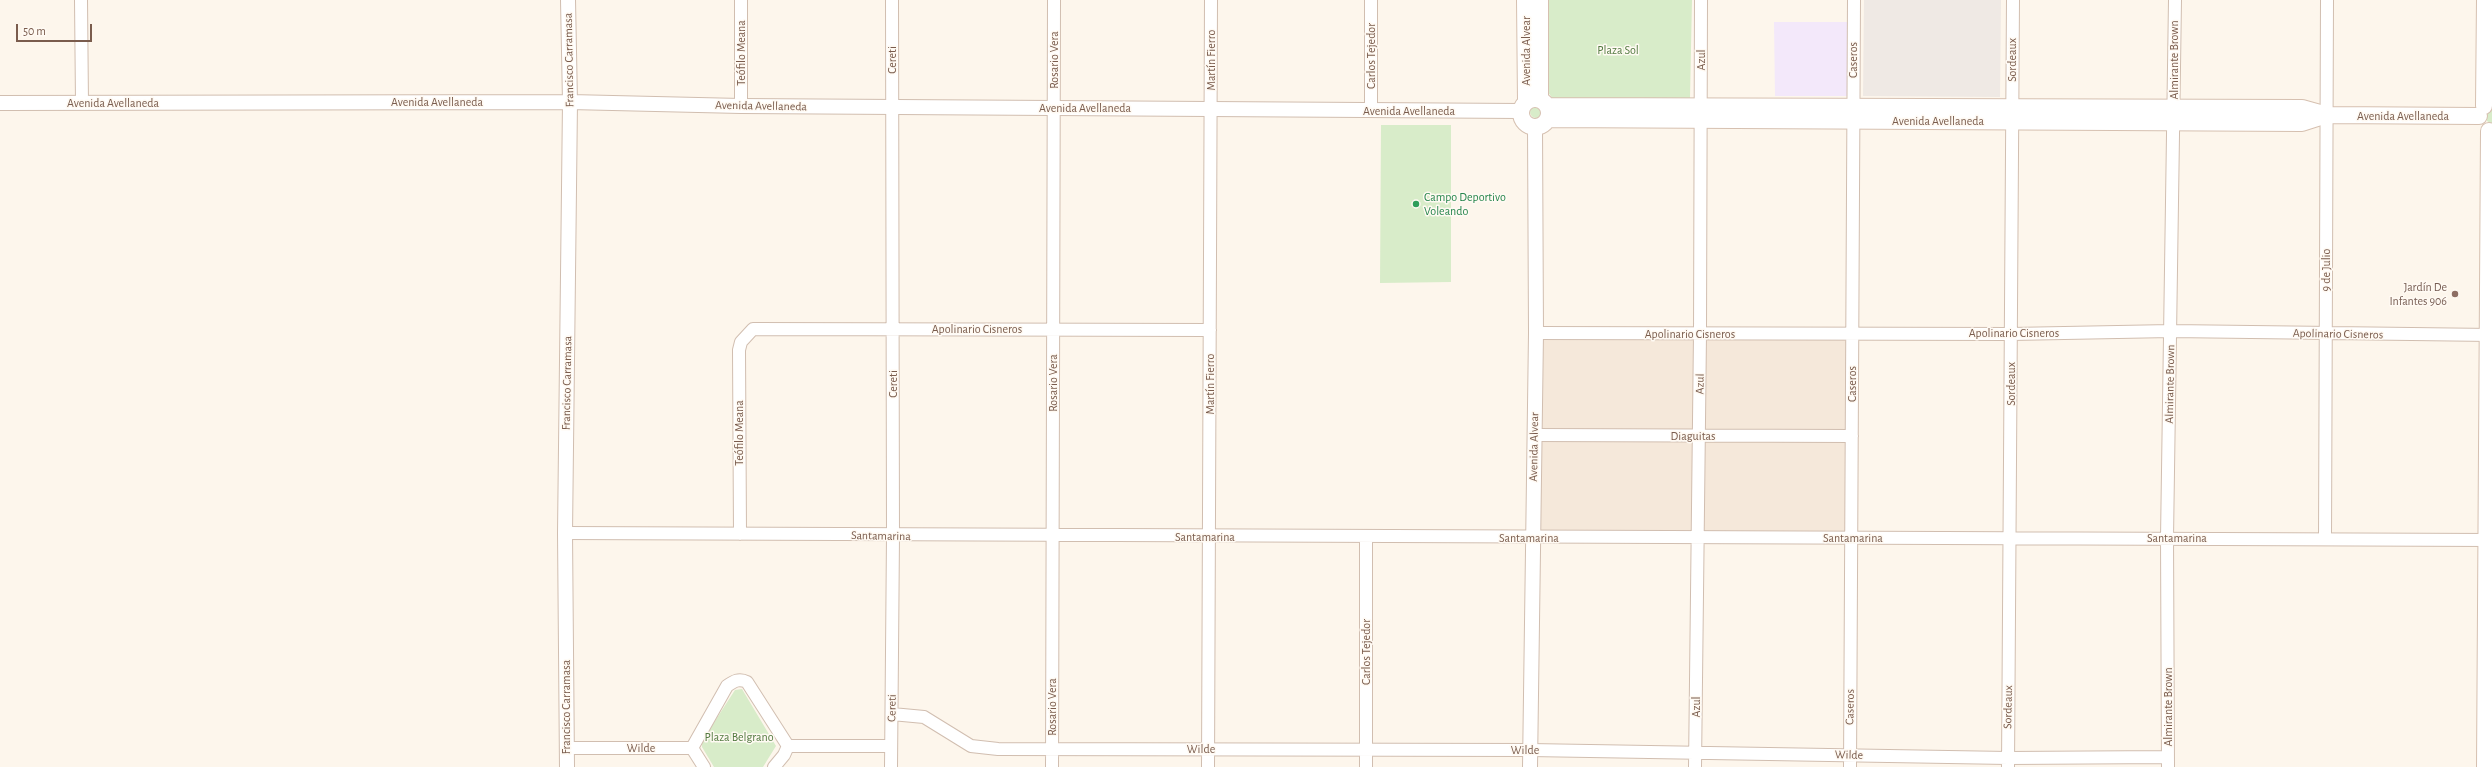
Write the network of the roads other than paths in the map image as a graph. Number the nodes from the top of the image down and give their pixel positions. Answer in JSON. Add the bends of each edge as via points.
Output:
{"nodes":[{"id":1,"x":81,"y":0,"type":"edge"},
{"id":2,"x":568,"y":0,"type":"edge"},
{"id":3,"x":741,"y":0,"type":"edge"},
{"id":4,"x":892,"y":0,"type":"edge"},
{"id":5,"x":1054,"y":0,"type":"edge"},
{"id":6,"x":1211,"y":0,"type":"edge"},
{"id":7,"x":1371,"y":0,"type":"edge"},
{"id":8,"x":1526,"y":0,"type":"edge"},
{"id":9,"x":1540,"y":0,"type":"edge"},
{"id":10,"x":1701,"y":0,"type":"edge"},
{"id":11,"x":1854,"y":0,"type":"edge"},
{"id":12,"x":2012,"y":0,"type":"edge"},
{"id":13,"x":2175,"y":0,"type":"edge"},
{"id":14,"x":2327,"y":0,"type":"edge"},
{"id":15,"x":2485,"y":0,"type":"edge"},
{"id":16,"x":570,"y":102,"type":"junction"},
{"id":17,"x":0,"y":103,"type":"edge"},
{"id":18,"x":82,"y":103,"type":"junction"},
{"id":19,"x":741,"y":106,"type":"junction"},
{"id":20,"x":892,"y":107,"type":"junction"},
{"id":21,"x":1054,"y":107,"type":"junction"},
{"id":22,"x":1210,"y":109,"type":"junction"},
{"id":23,"x":2485,"y":109,"type":"edge"},
{"id":24,"x":1371,"y":111,"type":"junction"},
{"id":25,"x":1536,"y":111,"type":"junction"},
{"id":26,"x":1700,"y":113,"type":"junction"},
{"id":27,"x":1853,"y":114,"type":"junction"},
{"id":28,"x":2012,"y":114,"type":"junction"},
{"id":29,"x":2174,"y":115,"type":"junction"},
{"id":30,"x":2327,"y":115,"type":"junction"},
{"id":31,"x":2490,"y":131,"type":"edge"},
{"id":32,"x":892,"y":328,"type":"junction"},
{"id":33,"x":1053,"y":329,"type":"junction"},
{"id":34,"x":1210,"y":330,"type":"junction"},
{"id":35,"x":2171,"y":331,"type":"junction"},
{"id":36,"x":1536,"y":334,"type":"junction"},
{"id":37,"x":1700,"y":334,"type":"junction"},
{"id":38,"x":1852,"y":334,"type":"junction"},
{"id":39,"x":2011,"y":334,"type":"junction"},
{"id":40,"x":2326,"y":334,"type":"junction"},
{"id":41,"x":746,"y":335,"type":"joint"},
{"id":42,"x":2490,"y":335,"type":"edge"},
{"id":43,"x":1534,"y":435,"type":"junction"},
{"id":44,"x":1699,"y":436,"type":"junction"},
{"id":45,"x":1852,"y":436,"type":"junction"},
{"id":46,"x":565,"y":533,"type":"junction"},
{"id":47,"x":740,"y":534,"type":"junction"},
{"id":48,"x":893,"y":536,"type":"junction"},
{"id":49,"x":1052,"y":536,"type":"junction"},
{"id":50,"x":1209,"y":537,"type":"junction"},
{"id":51,"x":1366,"y":537,"type":"junction"},
{"id":52,"x":1533,"y":538,"type":"junction"},
{"id":53,"x":1697,"y":538,"type":"junction"},
{"id":54,"x":1852,"y":538,"type":"junction"},
{"id":55,"x":2011,"y":538,"type":"junction"},
{"id":56,"x":2167,"y":538,"type":"junction"},
{"id":57,"x":2326,"y":539,"type":"junction"},
{"id":58,"x":2489,"y":540,"type":"edge"},
{"id":59,"x":892,"y":714,"type":"junction"},
{"id":60,"x":788,"y":746,"type":"junction"},
{"id":61,"x":891,"y":746,"type":"junction"},
{"id":62,"x":567,"y":748,"type":"junction"},
{"id":63,"x":692,"y":748,"type":"junction"},
{"id":64,"x":1208,"y":748,"type":"junction"},
{"id":65,"x":1052,"y":750,"type":"junction"},
{"id":66,"x":1366,"y":750,"type":"junction"},
{"id":67,"x":1530,"y":750,"type":"junction"},
{"id":68,"x":1696,"y":751,"type":"junction"},
{"id":69,"x":1850,"y":755,"type":"junction"},
{"id":70,"x":2168,"y":762,"type":"edge"},
{"id":71,"x":2008,"y":763,"type":"edge"},
{"id":72,"x":567,"y":767,"type":"edge"},
{"id":73,"x":704,"y":767,"type":"edge"},
{"id":74,"x":774,"y":767,"type":"edge"},
{"id":75,"x":891,"y":767,"type":"edge"},
{"id":76,"x":1052,"y":767,"type":"edge"},
{"id":77,"x":1208,"y":767,"type":"edge"},
{"id":78,"x":1366,"y":767,"type":"edge"},
{"id":79,"x":1530,"y":767,"type":"edge"},
{"id":80,"x":1695,"y":767,"type":"edge"},
{"id":81,"x":1850,"y":767,"type":"edge"},
{"id":82,"x":2484,"y":767,"type":"edge"}],
"edges":[{"from":1,"to":18,"type":"street"},
{"from":2,"to":16,"type":"street","name":"Francisco Carramasa"},
{"from":3,"to":19,"type":"street","name":"Teófilo Meana"},
{"from":4,"to":20,"type":"street","name":"Cereti"},
{"from":5,"to":21,"type":"street","name":"Rosario Vera"},
{"from":6,"to":22,"type":"street","name":"Martín Fierro"},
{"from":7,"to":24,"type":"street","name":"Carlos Tejedor"},
{"from":8,"to":25,"type":"main road","name":"Avenida Alvear"},
{"from":9,"to":25,"type":"main road","name":"Avenida Alvear"},
{"from":10,"to":26,"type":"street","name":"Azul"},
{"from":11,"to":27,"type":"street","name":"Caseros"},
{"from":12,"to":28,"type":"street","name":"Sordeaux"},
{"from":13,"to":29,"type":"street","name":"Almirante Brown"},
{"from":14,"to":30,"type":"street","name":"9 de Julio"},
{"from":15,"to":23,"type":"main road"},
{"from":16,"to":18,"type":"street","name":"Avenida Avellaneda"},
{"from":16,"to":19,"type":"street","name":"Avenida Avellaneda"},
{"from":16,"to":46,"type":"street","name":"Francisco Carramasa"},
{"from":17,"to":18,"type":"street","name":"Avenida Avellaneda"},
{"from":19,"to":20,"type":"street","name":"Avenida Avellaneda"},
{"from":20,"to":21,"type":"street","name":"Avenida Avellaneda"},
{"from":20,"to":32,"type":"street","name":"Cereti"},
{"from":21,"to":22,"type":"street","name":"Avenida Avellaneda"},
{"from":21,"to":33,"type":"street","name":"Rosario Vera"},
{"from":22,"to":24,"type":"street","name":"Avenida Avellaneda"},
{"from":22,"to":34,"type":"street","name":"Martín Fierro"},
{"from":23,"to":30,"type":"main road","name":"Avenida Avellaneda"},
{"from":23,"to":31,"type":"main road","via":[[2481,125]]},
{"from":24,"to":25,"type":"street","name":"Avenida Avellaneda"},
{"from":25,"to":26,"type":"main road","name":"Avenida Avellaneda"},
{"from":25,"to":36,"type":"street","name":"Avenida Alvear"},
{"from":26,"to":27,"type":"main road","name":"Avenida Avellaneda"},
{"from":26,"to":37,"type":"street","name":"Azul"},
{"from":27,"to":28,"type":"main road","name":"Avenida Avellaneda"},
{"from":27,"to":38,"type":"street","name":"Caseros"},
{"from":28,"to":29,"type":"main road","name":"Avenida Avellaneda"},
{"from":28,"to":39,"type":"street","name":"Sordeaux"},
{"from":29,"to":30,"type":"main road","name":"Avenida Avellaneda","via":[[2302,108]]},
{"from":29,"to":35,"type":"street","name":"Almirante Brown"},
{"from":30,"to":40,"type":"street","name":"9 de Julio"},
{"from":31,"to":42,"type":"main road"},
{"from":32,"to":33,"type":"street","name":"Apolinario Cisneros"},
{"from":32,"to":41,"type":"street","name":"Apolinario Cisneros","via":[[760,327]]},
{"from":32,"to":48,"type":"street","name":"Cereti"},
{"from":33,"to":34,"type":"street","name":"Apolinario Cisneros"},
{"from":33,"to":49,"type":"street","name":"Rosario Vera"},
{"from":34,"to":50,"type":"street","name":"Martín Fierro"},
{"from":35,"to":39,"type":"street","name":"Apolinario Cisneros"},
{"from":35,"to":40,"type":"street","name":"Apolinario Cisneros"},
{"from":35,"to":56,"type":"street","name":"Almirante Brown"},
{"from":36,"to":37,"type":"street","name":"Apolinario Cisneros"},
{"from":36,"to":43,"type":"street","name":"Avenida Alvear"},
{"from":37,"to":38,"type":"street","name":"Apolinario Cisneros"},
{"from":37,"to":44,"type":"street","name":"Azul"},
{"from":38,"to":39,"type":"street","name":"Apolinario Cisneros"},
{"from":38,"to":45,"type":"street","name":"Caseros"},
{"from":39,"to":55,"type":"street","name":"Sordeaux"},
{"from":40,"to":42,"type":"street","name":"Apolinario Cisneros"},
{"from":40,"to":57,"type":"street","name":"9 de Julio"},
{"from":41,"to":47,"type":"street","name":"Teófilo Meana","via":[[739,350]]},
{"from":42,"to":58,"type":"main road"},
{"from":43,"to":44,"type":"street","name":"Diaguitas"},
{"from":43,"to":52,"type":"street","name":"Avenida Alvear"},
{"from":44,"to":45,"type":"street","name":"Diaguitas"},
{"from":44,"to":53,"type":"street","name":"Azul"},
{"from":45,"to":54,"type":"street","name":"Caseros"},
{"from":46,"to":47,"type":"street","name":"Santamarina"},
{"from":46,"to":62,"type":"street","name":"Francisco Carramasa"},
{"from":47,"to":48,"type":"street","name":"Santamarina"},
{"from":48,"to":49,"type":"street","name":"Santamarina"},
{"from":48,"to":59,"type":"street","name":"Cereti"},
{"from":49,"to":50,"type":"street","name":"Santamarina"},
{"from":49,"to":65,"type":"street","name":"Rosario Vera"},
{"from":50,"to":51,"type":"street","name":"Santamarina"},
{"from":50,"to":64,"type":"street","name":"Martín Fierro"},
{"from":51,"to":52,"type":"street","name":"Santamarina"},
{"from":51,"to":66,"type":"street","name":"Carlos Tejedor"},
{"from":52,"to":53,"type":"street","name":"Santamarina"},
{"from":52,"to":67,"type":"street","name":"Avenida Alvear"},
{"from":53,"to":54,"type":"street","name":"Santamarina"},
{"from":53,"to":68,"type":"street","name":"Azul"},
{"from":54,"to":55,"type":"street","name":"Santamarina"},
{"from":54,"to":69,"type":"street","name":"Caseros"},
{"from":55,"to":56,"type":"street","name":"Santamarina"},
{"from":55,"to":71,"type":"street","name":"Sordeaux"},
{"from":56,"to":57,"type":"street","name":"Santamarina"},
{"from":56,"to":70,"type":"street","name":"Almirante Brown"},
{"from":57,"to":58,"type":"street","name":"Santamarina"},
{"from":58,"to":82,"type":"main road"},
{"from":59,"to":61,"type":"street","name":"Cereti"},
{"from":59,"to":65,"type":"street","name":"Wilde","via":[[913,714],[928,719],[963,742],[981,749]]},
{"from":60,"to":61,"type":"street"},
{"from":60,"to":63,"type":"street","via":[[747,682],[742,680],[734,681],[727,686]]},
{"from":60,"to":74,"type":"street"},
{"from":61,"to":75,"type":"street","name":"Cereti"},
{"from":62,"to":63,"type":"street","name":"Wilde"},
{"from":62,"to":72,"type":"street","name":"Francisco Carramasa"},
{"from":63,"to":73,"type":"street"},
{"from":64,"to":65,"type":"street","name":"Wilde"},
{"from":64,"to":66,"type":"street","name":"Wilde"},
{"from":64,"to":77,"type":"street","name":"Martín Fierro"},
{"from":65,"to":76,"type":"street","name":"Rosario Vera"},
{"from":66,"to":67,"type":"street","name":"Wilde"},
{"from":66,"to":78,"type":"street","name":"Carlos Tejedor"},
{"from":67,"to":68,"type":"street","name":"Wilde"},
{"from":67,"to":79,"type":"street","name":"Avenida Alvear"},
{"from":68,"to":69,"type":"street","name":"Wilde"},
{"from":68,"to":80,"type":"street","name":"Azul"},
{"from":69,"to":71,"type":"street","name":"Wilde"},
{"from":69,"to":81,"type":"street","name":"Caseros"},
{"from":70,"to":71,"type":"street","name":"Wilde"}]}
